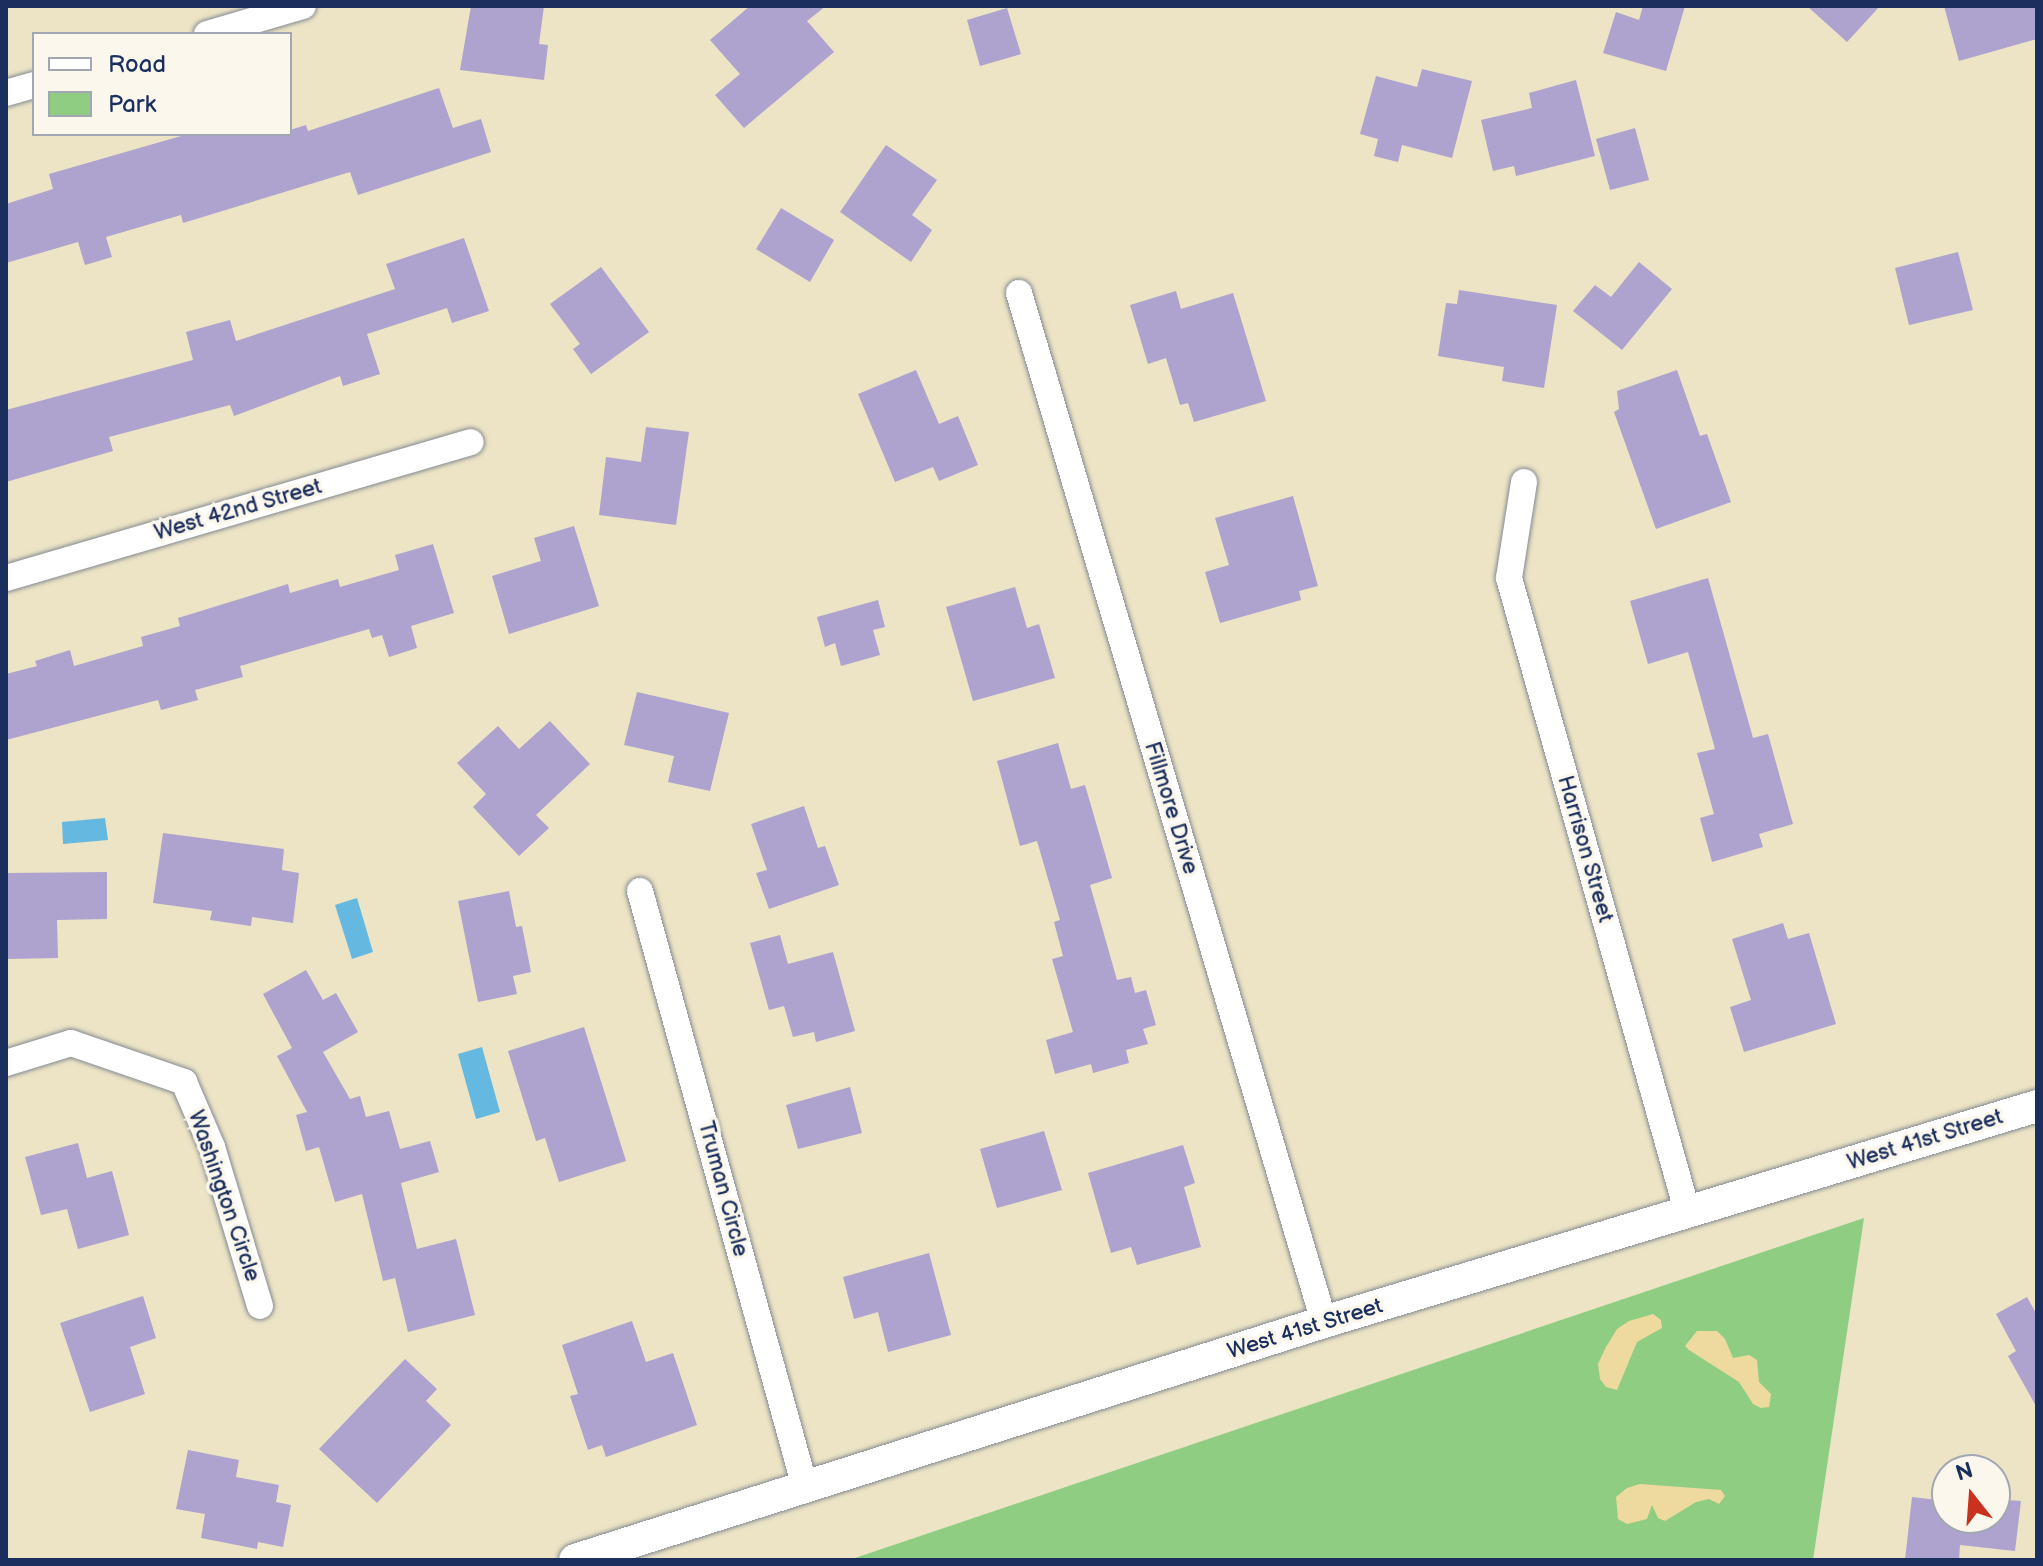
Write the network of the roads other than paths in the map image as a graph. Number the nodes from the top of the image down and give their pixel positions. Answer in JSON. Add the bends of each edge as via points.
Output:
{"nodes":[{"id":1,"x":303,"y":6,"type":"edge"},
{"id":2,"x":214,"y":32,"type":"edge"},
{"id":3,"x":32,"y":86,"type":"edge"},
{"id":4,"x":6,"y":93,"type":"edge"},
{"id":5,"x":1019,"y":293,"type":"dead end"},
{"id":6,"x":471,"y":442,"type":"dead end"},
{"id":7,"x":1524,"y":482,"type":"dead end"},
{"id":8,"x":6,"y":578,"type":"edge"},
{"id":9,"x":640,"y":891,"type":"dead end"},
{"id":10,"x":6,"y":1063,"type":"edge"},
{"id":11,"x":2037,"y":1106,"type":"edge"},
{"id":12,"x":1688,"y":1214,"type":"junction"},
{"id":13,"x":260,"y":1306,"type":"dead end"},
{"id":14,"x":1324,"y":1322,"type":"junction"},
{"id":15,"x":805,"y":1487,"type":"junction"},
{"id":16,"x":575,"y":1560,"type":"edge"}],
"edges":[{"from":1,"to":2,"type":"street"},
{"from":3,"to":4,"type":"street"},
{"from":5,"to":14,"type":"street","name":"Fillmore Drive"},
{"from":6,"to":8,"type":"street","name":"West 42nd Street"},
{"from":7,"to":12,"type":"street","name":"Harrison Street","via":[[1509,578]]},
{"from":9,"to":15,"type":"street","name":"Truman Circle"},
{"from":10,"to":13,"type":"street","name":"Washington Circle","via":[[71,1043],[184,1082],[212,1147]]},
{"from":11,"to":12,"type":"street","name":"West 41st Street"},
{"from":12,"to":14,"type":"street","name":"West 41st Street"},
{"from":14,"to":15,"type":"street","name":"West 41st Street"},
{"from":15,"to":16,"type":"street","name":"West 41st Street"}]}
